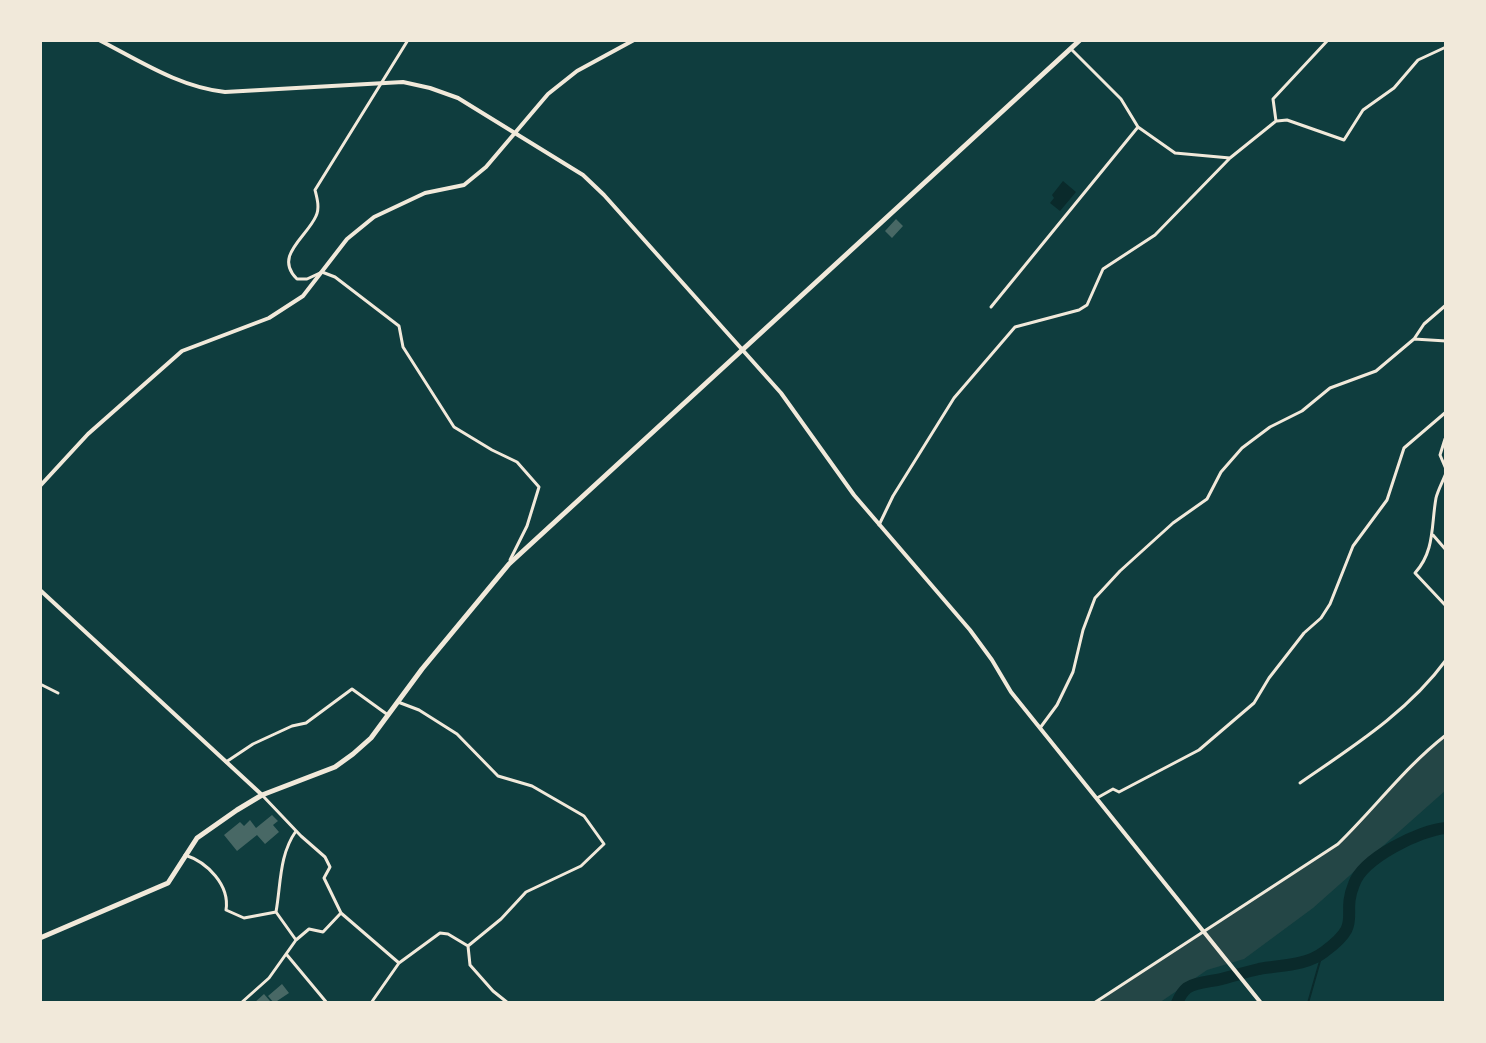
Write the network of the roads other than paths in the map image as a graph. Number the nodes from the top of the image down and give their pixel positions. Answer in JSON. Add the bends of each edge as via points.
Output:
{"nodes":[{"id":1,"x":99,"y":40,"type":"edge"},
{"id":2,"x":408,"y":40,"type":"edge"},
{"id":3,"x":634,"y":40,"type":"edge"},
{"id":4,"x":1080,"y":40,"type":"edge"},
{"id":5,"x":1328,"y":40,"type":"edge"},
{"id":6,"x":1446,"y":47,"type":"edge"},
{"id":7,"x":1071,"y":49,"type":"junction"},
{"id":8,"x":382,"y":84,"type":"junction"},
{"id":9,"x":1276,"y":121,"type":"junction"},
{"id":10,"x":1138,"y":127,"type":"junction"},
{"id":11,"x":515,"y":133,"type":"junction"},
{"id":12,"x":1230,"y":158,"type":"junction"},
{"id":13,"x":322,"y":272,"type":"junction"},
{"id":14,"x":1446,"y":305,"type":"edge"},
{"id":15,"x":991,"y":307,"type":"dead end"},
{"id":16,"x":1414,"y":339,"type":"junction"},
{"id":17,"x":1446,"y":341,"type":"edge"},
{"id":18,"x":744,"y":349,"type":"junction"},
{"id":19,"x":1446,"y":413,"type":"edge"},
{"id":20,"x":1446,"y":438,"type":"edge"},
{"id":21,"x":1446,"y":471,"type":"edge"},
{"id":22,"x":40,"y":486,"type":"edge"},
{"id":23,"x":879,"y":525,"type":"junction"},
{"id":24,"x":1433,"y":535,"type":"junction"},
{"id":25,"x":1446,"y":550,"type":"edge"},
{"id":26,"x":509,"y":564,"type":"junction"},
{"id":27,"x":40,"y":590,"type":"edge"},
{"id":28,"x":1446,"y":606,"type":"edge"},
{"id":29,"x":1446,"y":660,"type":"edge"},
{"id":30,"x":40,"y":684,"type":"edge"},
{"id":31,"x":58,"y":693,"type":"dead end"},
{"id":32,"x":398,"y":702,"type":"junction"},
{"id":33,"x":388,"y":715,"type":"junction"},
{"id":34,"x":1040,"y":728,"type":"junction"},
{"id":35,"x":1446,"y":735,"type":"edge"},
{"id":36,"x":226,"y":762,"type":"junction"},
{"id":37,"x":1300,"y":783,"type":"dead end"},
{"id":38,"x":262,"y":795,"type":"junction"},
{"id":39,"x":1097,"y":798,"type":"junction"},
{"id":40,"x":296,"y":831,"type":"junction"},
{"id":41,"x":185,"y":855,"type":"junction"},
{"id":42,"x":276,"y":912,"type":"junction"},
{"id":43,"x":341,"y":913,"type":"junction"},
{"id":44,"x":1204,"y":931,"type":"junction"},
{"id":45,"x":40,"y":938,"type":"edge"},
{"id":46,"x":296,"y":940,"type":"junction"},
{"id":47,"x":468,"y":946,"type":"junction"},
{"id":48,"x":287,"y":955,"type":"junction"},
{"id":49,"x":399,"y":963,"type":"junction"},
{"id":50,"x":241,"y":1003,"type":"edge"},
{"id":51,"x":327,"y":1003,"type":"edge"},
{"id":52,"x":371,"y":1003,"type":"edge"},
{"id":53,"x":508,"y":1003,"type":"edge"},
{"id":54,"x":1094,"y":1003,"type":"edge"},
{"id":55,"x":1261,"y":1003,"type":"edge"}],
"edges":[{"from":1,"to":8,"type":"street","via":[[201,90]]},
{"from":2,"to":8,"type":"street"},
{"from":3,"to":11,"type":"street","via":[[577,71],[548,94]]},
{"from":4,"to":7,"type":"main road"},
{"from":5,"to":9,"type":"street","via":[[1273,99]]},
{"from":6,"to":9,"type":"street","via":[[1418,60],[1394,88],[1363,110],[1344,140]]},
{"from":7,"to":10,"type":"street","via":[[1121,99]]},
{"from":7,"to":18,"type":"main road"},
{"from":8,"to":11,"type":"street","via":[[403,82],[458,98]]},
{"from":8,"to":13,"type":"street","via":[[315,190],[316,217],[287,261],[297,279]]},
{"from":9,"to":12,"type":"street"},
{"from":10,"to":12,"type":"street","via":[[1175,153]]},
{"from":10,"to":15,"type":"street"},
{"from":11,"to":13,"type":"street","via":[[464,185],[425,193],[374,217],[347,239]]},
{"from":11,"to":18,"type":"street","via":[[583,175]]},
{"from":12,"to":23,"type":"street","via":[[1155,235],[1103,269],[1087,305],[1015,327],[954,398]]},
{"from":13,"to":22,"type":"street","via":[[303,296],[269,318],[182,351],[88,434]]},
{"from":13,"to":26,"type":"street","via":[[399,326],[403,347],[454,427],[517,462],[539,487]]},
{"from":14,"to":16,"type":"street"},
{"from":16,"to":17,"type":"street"},
{"from":16,"to":34,"type":"street","via":[[1376,371],[1330,388],[1242,448],[1207,499],[1120,571],[1095,598],[1073,672]]},
{"from":18,"to":23,"type":"street"},
{"from":18,"to":26,"type":"main road"},
{"from":19,"to":39,"type":"street","via":[[1404,448],[1387,500],[1353,546],[1330,604],[1254,703],[1199,750]]},
{"from":20,"to":21,"type":"street","via":[[1440,455]]},
{"from":21,"to":24,"type":"street","via":[[1437,495]]},
{"from":23,"to":34,"type":"street","via":[[970,630]]},
{"from":24,"to":25,"type":"street"},
{"from":24,"to":28,"type":"street","via":[[1426,561],[1415,573]]},
{"from":26,"to":32,"type":"main road"},
{"from":27,"to":36,"type":"street"},
{"from":29,"to":37,"type":"street","via":[[1429,683],[1378,727]]},
{"from":30,"to":31,"type":"street"},
{"from":32,"to":33,"type":"main road"},
{"from":32,"to":47,"type":"street","via":[[457,734],[498,776],[532,786],[584,816],[604,844],[581,866],[526,892]]},
{"from":33,"to":36,"type":"street","via":[[352,689],[306,723],[253,744]]},
{"from":33,"to":38,"type":"main road","via":[[371,738],[335,767]]},
{"from":34,"to":39,"type":"street"},
{"from":35,"to":44,"type":"street","via":[[1338,844]]},
{"from":36,"to":38,"type":"street"},
{"from":38,"to":40,"type":"street"},
{"from":38,"to":41,"type":"main road","via":[[197,838]]},
{"from":39,"to":44,"type":"street"},
{"from":40,"to":42,"type":"street","via":[[282,861]]},
{"from":40,"to":43,"type":"street","via":[[325,857],[330,867],[324,878]]},
{"from":41,"to":42,"type":"street","via":[[202,860],[225,890],[226,910],[244,918]]},
{"from":41,"to":45,"type":"main road","via":[[168,883],[156,890]]},
{"from":42,"to":46,"type":"street"},
{"from":43,"to":46,"type":"street","via":[[323,932],[309,929]]},
{"from":43,"to":49,"type":"street"},
{"from":44,"to":54,"type":"street"},
{"from":44,"to":55,"type":"street"},
{"from":46,"to":48,"type":"street"},
{"from":47,"to":49,"type":"street","via":[[440,933]]},
{"from":47,"to":53,"type":"street","via":[[470,965]]},
{"from":48,"to":50,"type":"street"},
{"from":48,"to":51,"type":"street"},
{"from":49,"to":52,"type":"street"}]}
